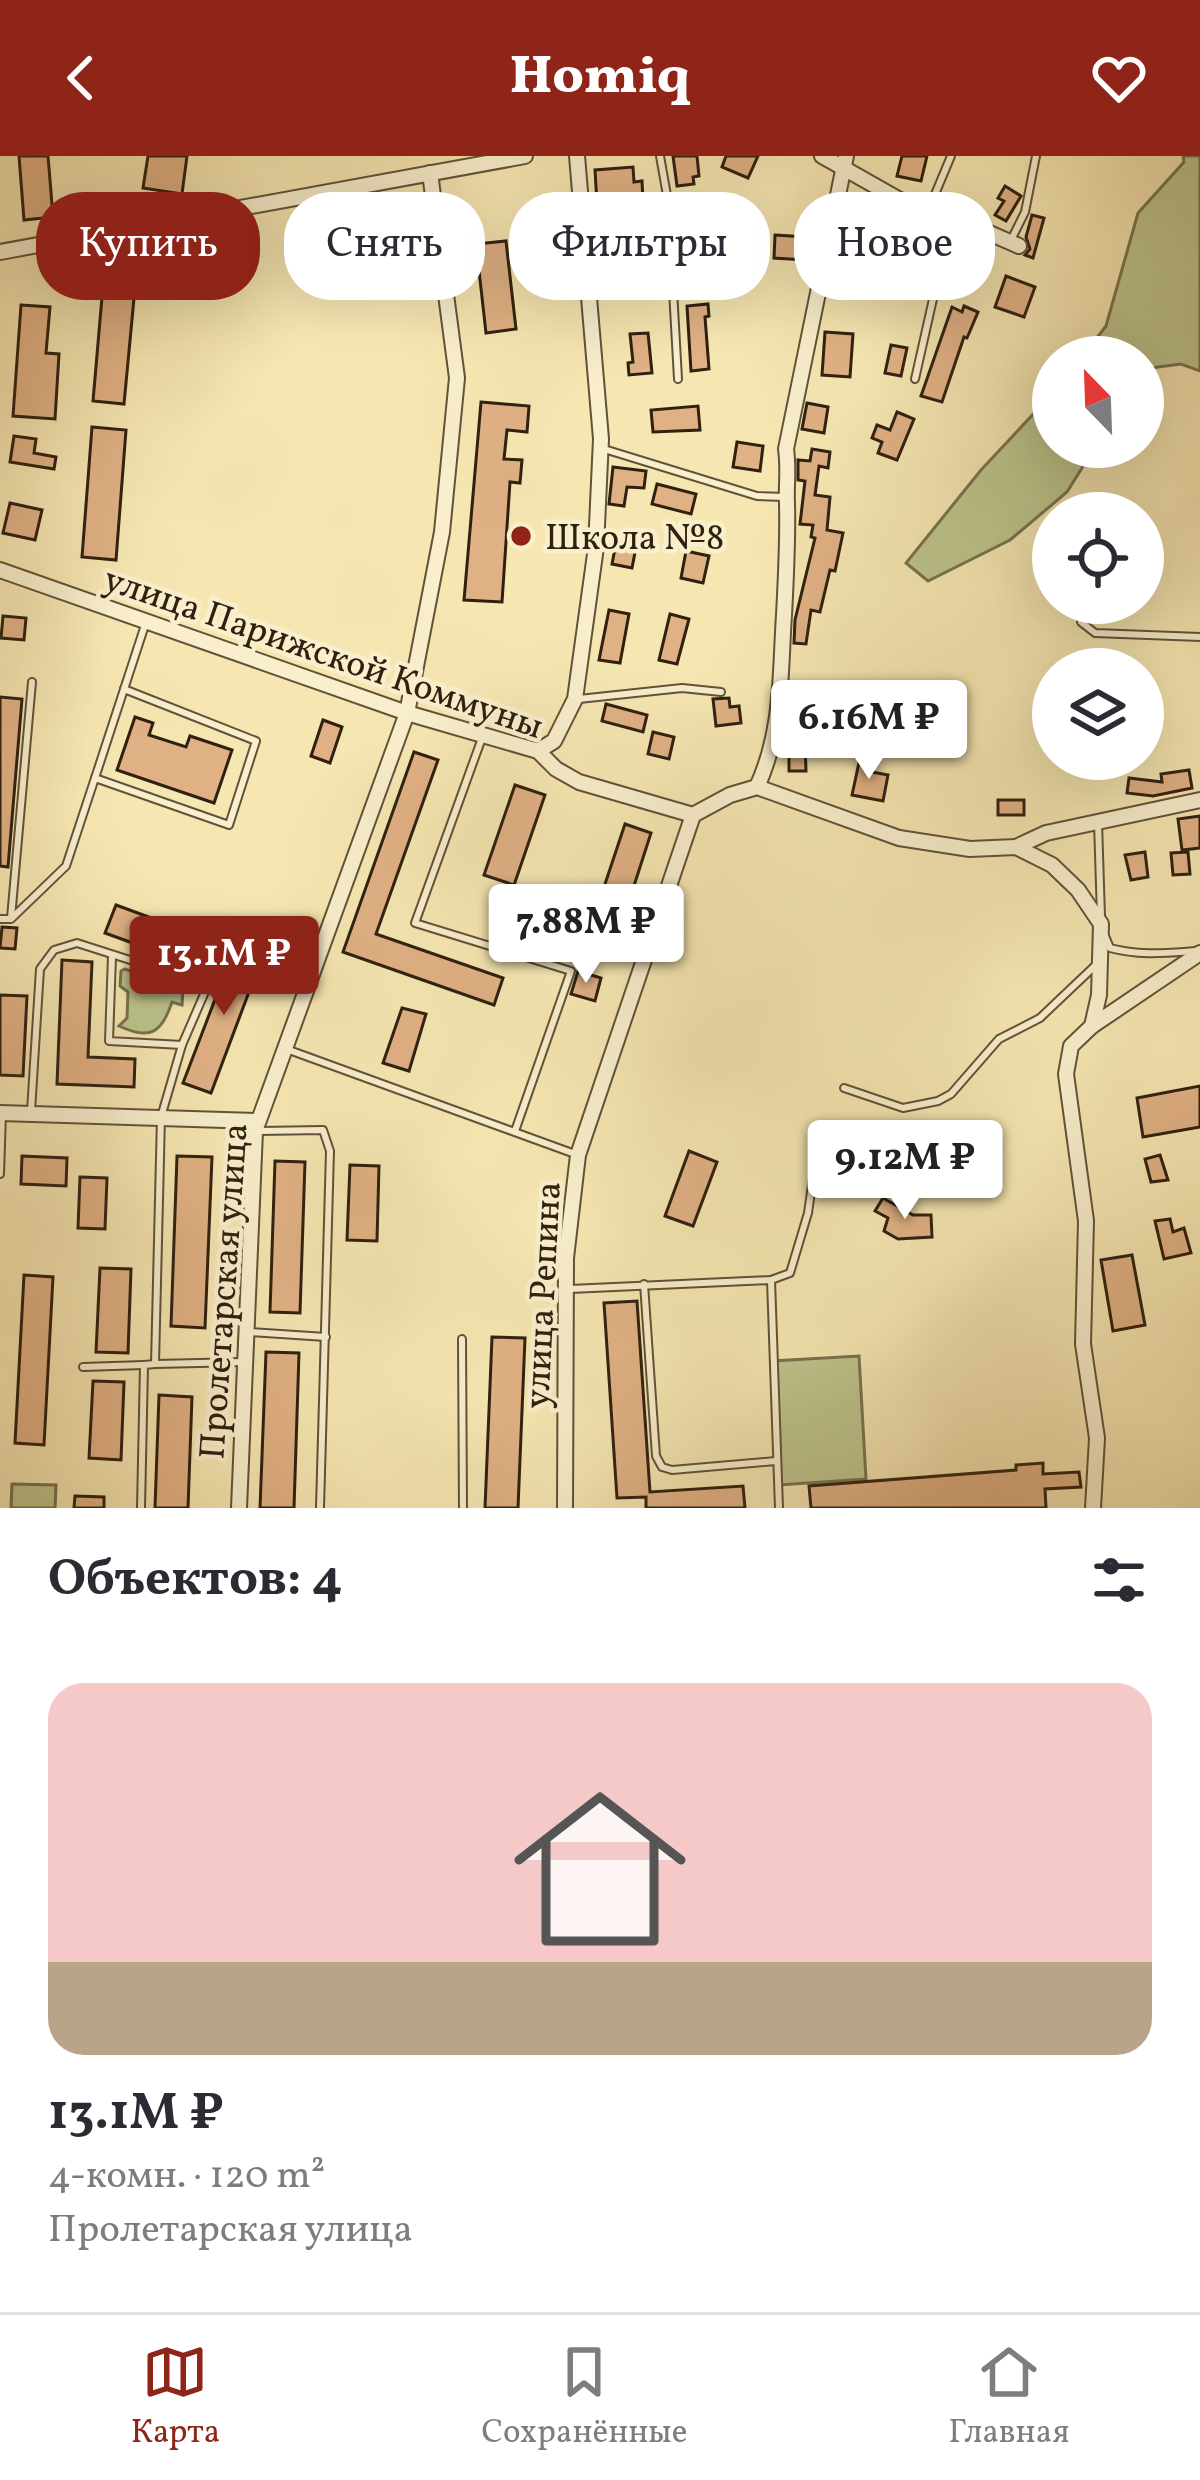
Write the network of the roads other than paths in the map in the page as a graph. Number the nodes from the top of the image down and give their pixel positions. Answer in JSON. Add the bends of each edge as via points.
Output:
{"nodes":[{"id":1,"x":524,"y":156,"type":"edge"},
{"id":2,"x":577,"y":156,"type":"edge"},
{"id":3,"x":661,"y":156,"type":"edge"},
{"id":4,"x":822,"y":156,"type":"edge"},
{"id":5,"x":951,"y":156,"type":"edge"},
{"id":6,"x":1036,"y":156,"type":"edge"},
{"id":7,"x":475,"y":160,"type":"edge"},
{"id":8,"x":846,"y":161,"type":"edge"},
{"id":9,"x":430,"y":173,"type":"junction"},
{"id":10,"x":895,"y":192,"type":"edge"},
{"id":11,"x":937,"y":192,"type":"edge"},
{"id":12,"x":995,"y":235,"type":"edge"},
{"id":13,"x":1015,"y":244,"type":"joint"},
{"id":14,"x":0,"y":252,"type":"edge"},
{"id":15,"x":933,"y":300,"type":"edge"},
{"id":16,"x":678,"y":379,"type":"dead end"},
{"id":17,"x":915,"y":379,"type":"dead end"},
{"id":18,"x":600,"y":448,"type":"junction"},
{"id":19,"x":786,"y":497,"type":"junction"},
{"id":20,"x":0,"y":570,"type":"edge"},
{"id":21,"x":146,"y":621,"type":"junction"},
{"id":22,"x":1084,"y":624,"type":"edge"},
{"id":23,"x":1200,"y":638,"type":"edge"},
{"id":24,"x":32,"y":682,"type":"dead end"},
{"id":25,"x":124,"y":689,"type":"junction"},
{"id":26,"x":722,"y":692,"type":"dead end"},
{"id":27,"x":575,"y":699,"type":"junction"},
{"id":28,"x":406,"y":713,"type":"junction"},
{"id":29,"x":482,"y":738,"type":"junction"},
{"id":30,"x":538,"y":751,"type":"junction"},
{"id":31,"x":94,"y":778,"type":"junction"},
{"id":32,"x":758,"y":787,"type":"junction"},
{"id":33,"x":1200,"y":800,"type":"edge"},
{"id":34,"x":693,"y":815,"type":"junction"},
{"id":35,"x":1098,"y":820,"type":"junction"},
{"id":36,"x":1016,"y":847,"type":"junction"},
{"id":37,"x":0,"y":919,"type":"edge"},
{"id":38,"x":11,"y":919,"type":"junction"},
{"id":39,"x":1101,"y":924,"type":"junction"},
{"id":40,"x":223,"y":935,"type":"dead end"},
{"id":41,"x":1200,"y":951,"type":"edge"},
{"id":42,"x":112,"y":956,"type":"junction"},
{"id":43,"x":1101,"y":959,"type":"junction"},
{"id":44,"x":208,"y":985,"type":"junction"},
{"id":45,"x":1092,"y":1026,"type":"junction"},
{"id":46,"x":182,"y":1045,"type":"junction"},
{"id":47,"x":288,"y":1050,"type":"junction"},
{"id":48,"x":844,"y":1088,"type":"dead end"},
{"id":49,"x":1,"y":1113,"type":"edge"},
{"id":50,"x":31,"y":1114,"type":"junction"},
{"id":51,"x":161,"y":1117,"type":"junction"},
{"id":52,"x":256,"y":1126,"type":"junction"},
{"id":53,"x":515,"y":1131,"type":"junction"},
{"id":54,"x":818,"y":1143,"type":"dead end"},
{"id":55,"x":578,"y":1155,"type":"junction"},
{"id":56,"x":0,"y":1174,"type":"edge"},
{"id":57,"x":771,"y":1280,"type":"junction"},
{"id":58,"x":644,"y":1284,"type":"junction"},
{"id":59,"x":566,"y":1289,"type":"junction"},
{"id":60,"x":249,"y":1333,"type":"junction"},
{"id":61,"x":326,"y":1337,"type":"junction"},
{"id":62,"x":462,"y":1339,"type":"dead end"},
{"id":63,"x":246,"y":1362,"type":"junction"},
{"id":64,"x":155,"y":1364,"type":"junction"},
{"id":65,"x":145,"y":1365,"type":"junction"},
{"id":66,"x":83,"y":1366,"type":"dead end"},
{"id":67,"x":776,"y":1461,"type":"junction"},
{"id":68,"x":141,"y":1508,"type":"edge"},
{"id":69,"x":239,"y":1508,"type":"edge"},
{"id":70,"x":320,"y":1508,"type":"edge"},
{"id":71,"x":463,"y":1508,"type":"edge"},
{"id":72,"x":565,"y":1508,"type":"edge"},
{"id":73,"x":779,"y":1508,"type":"edge"},
{"id":74,"x":1094,"y":1508,"type":"edge"}],
"edges":[{"from":1,"to":7,"type":"street"},
{"from":2,"to":18,"type":"street"},
{"from":3,"to":16,"type":"lane"},
{"from":4,"to":8,"type":"street"},
{"from":5,"to":11,"type":"lane"},
{"from":6,"to":13,"type":"lane"},
{"from":7,"to":9,"type":"street"},
{"from":8,"to":10,"type":"street"},
{"from":8,"to":19,"type":"street","via":[[786,449]]},
{"from":9,"to":14,"type":"street"},
{"from":9,"to":28,"type":"street","name":"Пролетарская улица","via":[[457,378],[442,532]]},
{"from":12,"to":13,"type":"street"},
{"from":15,"to":17,"type":"lane"},
{"from":18,"to":19,"type":"lane","via":[[757,496]]},
{"from":18,"to":27,"type":"street"},
{"from":19,"to":32,"type":"street","via":[[782,695]]},
{"from":20,"to":21,"type":"street","name":"улица Парижской Коммуны"},
{"from":21,"to":25,"type":"lane"},
{"from":21,"to":28,"type":"street","name":"улица Парижской Коммуны"},
{"from":22,"to":23,"type":"lane","via":[[1095,633]]},
{"from":24,"to":38,"type":"lane"},
{"from":25,"to":31,"type":"lane"},
{"from":25,"to":31,"type":"lane","via":[[256,741],[229,825]]},
{"from":26,"to":27,"type":"lane"},
{"from":27,"to":30,"type":"street","via":[[554,741]]},
{"from":28,"to":29,"type":"street","name":"улица Парижской Коммуны"},
{"from":28,"to":47,"type":"street","name":"Пролетарская улица"},
{"from":29,"to":30,"type":"street","name":"улица Парижской Коммуны"},
{"from":29,"to":53,"type":"lane","via":[[415,923],[571,971]]},
{"from":30,"to":34,"type":"street","name":"улица Парижской Коммуны","via":[[579,782]]},
{"from":31,"to":38,"type":"lane","via":[[65,866]]},
{"from":32,"to":34,"type":"street"},
{"from":32,"to":36,"type":"street","via":[[899,838]]},
{"from":33,"to":35,"type":"street"},
{"from":34,"to":55,"type":"street","name":"улица Репина"},
{"from":35,"to":36,"type":"street"},
{"from":35,"to":39,"type":"lane"},
{"from":36,"to":39,"type":"street","via":[[1052,865]]},
{"from":37,"to":38,"type":"lane"},
{"from":39,"to":41,"type":"lane","via":[[1110,948]]},
{"from":39,"to":43,"type":"street"},
{"from":40,"to":44,"type":"lane"},
{"from":41,"to":45,"type":"street"},
{"from":42,"to":44,"type":"lane"},
{"from":42,"to":46,"type":"lane","via":[[110,1040]]},
{"from":42,"to":50,"type":"lane","via":[[77,943],[54,950],[40,969]]},
{"from":43,"to":45,"type":"street"},
{"from":43,"to":48,"type":"lane","via":[[1040,1018],[999,1039],[938,1101],[903,1108]]},
{"from":44,"to":46,"type":"lane"},
{"from":45,"to":74,"type":"street","via":[[1071,1046],[1066,1074],[1086,1221],[1083,1344],[1097,1438]]},
{"from":46,"to":51,"type":"lane"},
{"from":47,"to":52,"type":"street","name":"Пролетарская улица"},
{"from":47,"to":53,"type":"lane"},
{"from":49,"to":50,"type":"street"},
{"from":49,"to":56,"type":"lane"},
{"from":50,"to":51,"type":"street"},
{"from":51,"to":52,"type":"street"},
{"from":51,"to":64,"type":"lane"},
{"from":52,"to":60,"type":"street","name":"Пролетарская улица"},
{"from":52,"to":61,"type":"lane","via":[[323,1130],[330,1151]]},
{"from":53,"to":55,"type":"lane"},
{"from":54,"to":57,"type":"lane","via":[[790,1273]]},
{"from":55,"to":59,"type":"street","name":"улица Репина"},
{"from":57,"to":58,"type":"lane"},
{"from":57,"to":67,"type":"lane"},
{"from":58,"to":59,"type":"lane"},
{"from":58,"to":67,"type":"lane","via":[[662,1467]]},
{"from":59,"to":72,"type":"street","name":"улица Репина"},
{"from":60,"to":61,"type":"lane"},
{"from":60,"to":63,"type":"street","name":"Пролетарская улица"},
{"from":61,"to":70,"type":"lane"},
{"from":62,"to":71,"type":"lane"},
{"from":63,"to":64,"type":"lane"},
{"from":63,"to":69,"type":"street","name":"Пролетарская улица"},
{"from":64,"to":65,"type":"lane"},
{"from":65,"to":66,"type":"lane"},
{"from":65,"to":68,"type":"lane"},
{"from":67,"to":73,"type":"lane"}]}
